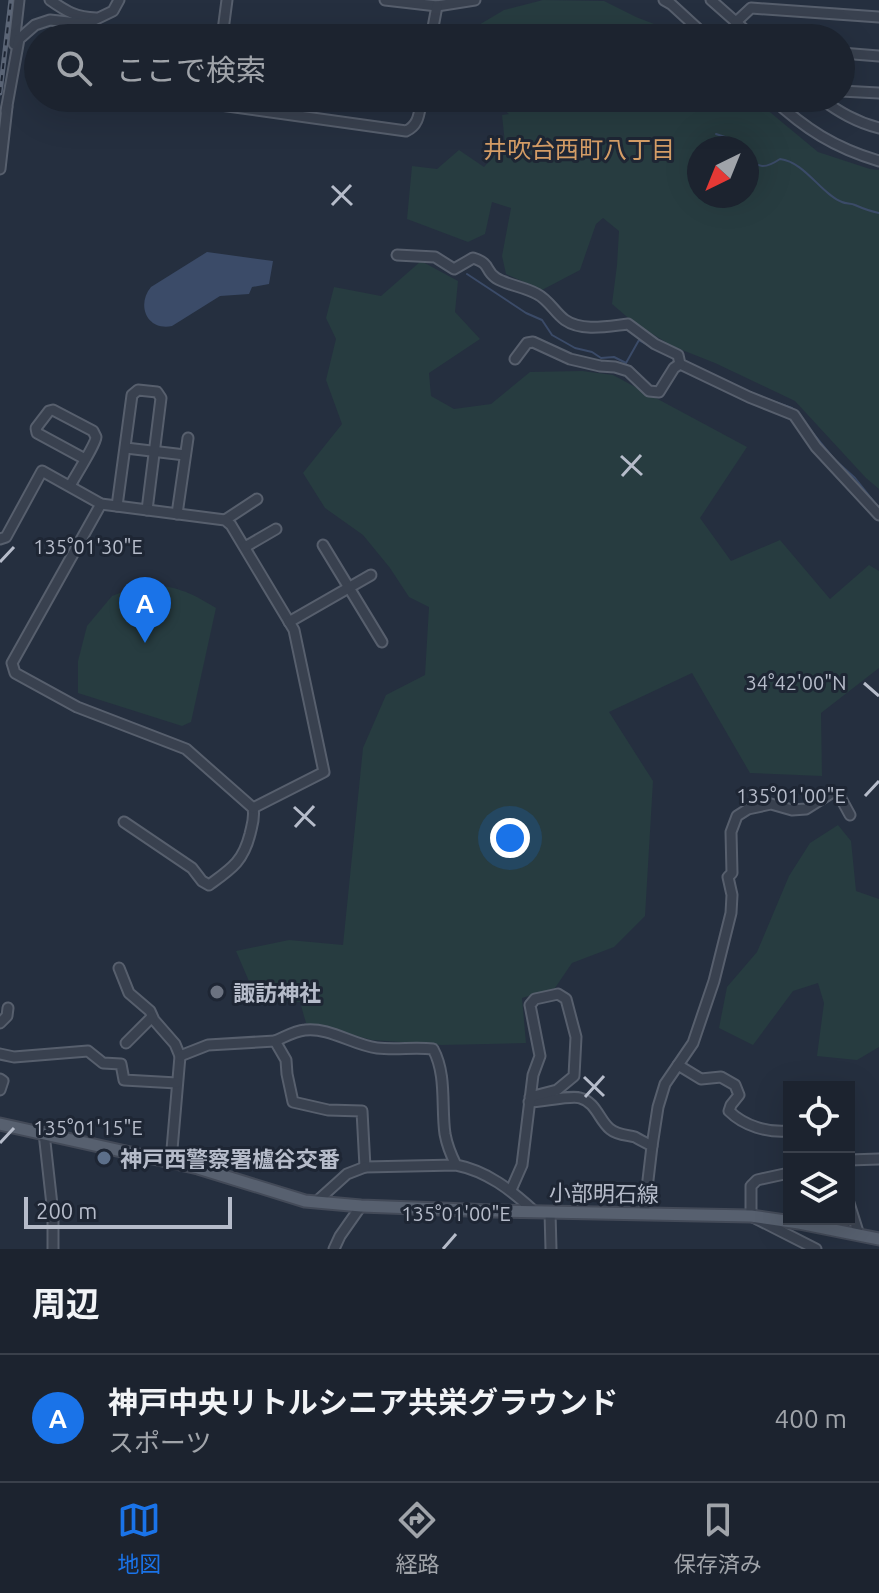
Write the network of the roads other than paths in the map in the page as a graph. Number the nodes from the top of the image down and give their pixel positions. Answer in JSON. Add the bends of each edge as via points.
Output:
{"nodes":[{"id":1,"x":19,"y":0,"type":"edge"},
{"id":2,"x":50,"y":0,"type":"edge"},
{"id":3,"x":119,"y":0,"type":"edge"},
{"id":4,"x":227,"y":0,"type":"edge"},
{"id":5,"x":385,"y":0,"type":"edge"},
{"id":6,"x":475,"y":0,"type":"edge"},
{"id":7,"x":711,"y":0,"type":"edge"},
{"id":8,"x":670,"y":1,"type":"edge"},
{"id":9,"x":437,"y":6,"type":"junction"},
{"id":10,"x":879,"y":17,"type":"edge"},
{"id":11,"x":99,"y":19,"type":"junction"},
{"id":12,"x":736,"y":22,"type":"junction"},
{"id":13,"x":38,"y":24,"type":"edge"},
{"id":14,"x":86,"y":24,"type":"edge"},
{"id":15,"x":86,"y":24,"type":"edge"},
{"id":16,"x":224,"y":24,"type":"edge"},
{"id":17,"x":434,"y":24,"type":"edge"},
{"id":18,"x":694,"y":24,"type":"edge"},
{"id":19,"x":738,"y":24,"type":"edge"},
{"id":20,"x":24,"y":35,"type":"edge"},
{"id":21,"x":855,"y":54,"type":"edge"},
{"id":22,"x":879,"y":56,"type":"edge"},
{"id":23,"x":855,"y":92,"type":"edge"},
{"id":24,"x":879,"y":93,"type":"edge"},
{"id":25,"x":6,"y":111,"type":"junction"},
{"id":26,"x":270,"y":112,"type":"edge"},
{"id":27,"x":420,"y":112,"type":"edge"},
{"id":28,"x":787,"y":112,"type":"edge"},
{"id":29,"x":847,"y":112,"type":"edge"},
{"id":30,"x":879,"y":128,"type":"edge"},
{"id":31,"x":879,"y":161,"type":"edge"},
{"id":32,"x":0,"y":169,"type":"edge"},
{"id":33,"x":397,"y":255,"type":"dead end"},
{"id":34,"x":515,"y":359,"type":"dead end"},
{"id":35,"x":680,"y":361,"type":"junction"},
{"id":36,"x":188,"y":438,"type":"dead end"},
{"id":37,"x":126,"y":448,"type":"junction"},
{"id":38,"x":156,"y":452,"type":"junction"},
{"id":39,"x":185,"y":455,"type":"junction"},
{"id":40,"x":85,"y":459,"type":"junction"},
{"id":41,"x":70,"y":486,"type":"junction"},
{"id":42,"x":257,"y":499,"type":"dead end"},
{"id":43,"x":101,"y":504,"type":"junction"},
{"id":44,"x":117,"y":506,"type":"junction"},
{"id":45,"x":147,"y":510,"type":"junction"},
{"id":46,"x":177,"y":514,"type":"junction"},
{"id":47,"x":879,"y":515,"type":"edge"},
{"id":48,"x":225,"y":520,"type":"junction"},
{"id":49,"x":276,"y":529,"type":"dead end"},
{"id":50,"x":0,"y":539,"type":"edge"},
{"id":51,"x":323,"y":545,"type":"dead end"},
{"id":52,"x":245,"y":547,"type":"junction"},
{"id":53,"x":371,"y":575,"type":"dead end"},
{"id":54,"x":348,"y":588,"type":"junction"},
{"id":55,"x":289,"y":622,"type":"junction"},
{"id":56,"x":382,"y":642,"type":"dead end"},
{"id":57,"x":253,"y":808,"type":"junction"},
{"id":58,"x":850,"y":815,"type":"dead end"},
{"id":59,"x":124,"y":822,"type":"dead end"},
{"id":60,"x":119,"y":968,"type":"dead end"},
{"id":61,"x":8,"y":1008,"type":"dead end"},
{"id":62,"x":152,"y":1017,"type":"junction"},
{"id":63,"x":0,"y":1023,"type":"edge"},
{"id":64,"x":275,"y":1041,"type":"junction"},
{"id":65,"x":126,"y":1043,"type":"dead end"},
{"id":66,"x":0,"y":1054,"type":"edge"},
{"id":67,"x":180,"y":1056,"type":"junction"},
{"id":68,"x":678,"y":1065,"type":"junction"},
{"id":69,"x":0,"y":1079,"type":"edge"},
{"id":70,"x":177,"y":1083,"type":"junction"},
{"id":71,"x":0,"y":1090,"type":"edge"},
{"id":72,"x":529,"y":1100,"type":"junction"},
{"id":73,"x":0,"y":1124,"type":"edge"},
{"id":74,"x":783,"y":1131,"type":"edge"},
{"id":75,"x":44,"y":1133,"type":"junction"},
{"id":76,"x":652,"y":1146,"type":"junction"},
{"id":77,"x":879,"y":1159,"type":"edge"},
{"id":78,"x":855,"y":1160,"type":"edge"},
{"id":79,"x":171,"y":1161,"type":"junction"},
{"id":80,"x":456,"y":1165,"type":"junction"},
{"id":81,"x":365,"y":1167,"type":"junction"},
{"id":82,"x":783,"y":1174,"type":"edge"},
{"id":83,"x":511,"y":1190,"type":"junction"},
{"id":84,"x":316,"y":1202,"type":"junction"},
{"id":85,"x":361,"y":1206,"type":"junction"},
{"id":86,"x":534,"y":1211,"type":"junction"},
{"id":87,"x":550,"y":1212,"type":"junction"},
{"id":88,"x":644,"y":1214,"type":"junction"},
{"id":89,"x":751,"y":1216,"type":"junction"},
{"id":90,"x":855,"y":1222,"type":"edge"},
{"id":91,"x":859,"y":1235,"type":"junction"},
{"id":92,"x":879,"y":1239,"type":"edge"},
{"id":93,"x":53,"y":1249,"type":"edge"},
{"id":94,"x":334,"y":1249,"type":"edge"},
{"id":95,"x":551,"y":1249,"type":"edge"},
{"id":96,"x":816,"y":1249,"type":"edge"}],
"edges":[{"from":1,"to":25,"type":"street"},
{"from":2,"to":11,"type":"street","via":[[68,12]]},
{"from":3,"to":11,"type":"street"},
{"from":4,"to":16,"type":"street"},
{"from":5,"to":9,"type":"street"},
{"from":6,"to":9,"type":"street"},
{"from":7,"to":12,"type":"street"},
{"from":8,"to":18,"type":"street"},
{"from":9,"to":17,"type":"street"},
{"from":10,"to":12,"type":"street","via":[[751,8]]},
{"from":11,"to":14,"type":"street"},
{"from":12,"to":19,"type":"street"},
{"from":13,"to":15,"type":"street"},
{"from":20,"to":25,"type":"street"},
{"from":21,"to":22,"type":"street"},
{"from":23,"to":24,"type":"street"},
{"from":25,"to":32,"type":"street"},
{"from":26,"to":27,"type":"street","via":[[406,131],[418,122]]},
{"from":28,"to":31,"type":"street","via":[[825,140]]},
{"from":29,"to":30,"type":"street"},
{"from":33,"to":35,"type":"street","via":[[435,257],[454,269],[473,258],[484,262],[494,277],[542,296],[566,322],[628,324]]},
{"from":34,"to":35,"type":"street","via":[[533,342],[570,359],[628,371],[649,391],[659,392]]},
{"from":35,"to":47,"type":"street","via":[[794,415]]},
{"from":36,"to":39,"type":"street"},
{"from":37,"to":38,"type":"street"},
{"from":37,"to":38,"type":"street","via":[[132,395],[138,390],[157,392],[161,398]]},
{"from":37,"to":44,"type":"street"},
{"from":38,"to":39,"type":"street"},
{"from":38,"to":45,"type":"street"},
{"from":39,"to":46,"type":"street"},
{"from":40,"to":40,"type":"street","via":[[96,440],[93,431],[49,411],[37,433]]},
{"from":40,"to":41,"type":"street"},
{"from":41,"to":43,"type":"street"},
{"from":41,"to":50,"type":"street","via":[[42,471],[6,537]]},
{"from":42,"to":48,"type":"street"},
{"from":43,"to":44,"type":"street"},
{"from":43,"to":57,"type":"street","via":[[12,663],[15,673],[77,707],[186,749]]},
{"from":44,"to":45,"type":"street"},
{"from":45,"to":46,"type":"street"},
{"from":46,"to":48,"type":"street"},
{"from":48,"to":52,"type":"street"},
{"from":49,"to":52,"type":"street"},
{"from":51,"to":54,"type":"street"},
{"from":52,"to":55,"type":"street"},
{"from":53,"to":54,"type":"street"},
{"from":54,"to":55,"type":"street"},
{"from":54,"to":56,"type":"street"},
{"from":55,"to":57,"type":"street","via":[[324,772]]},
{"from":57,"to":59,"type":"street","via":[[246,852],[209,885]]},
{"from":58,"to":68,"type":"street","via":[[833,792],[806,809],[771,804],[737,816],[731,832],[728,928],[693,1043]]},
{"from":60,"to":62,"type":"street","via":[[129,993]]},
{"from":61,"to":63,"type":"street"},
{"from":62,"to":65,"type":"street"},
{"from":62,"to":67,"type":"street"},
{"from":64,"to":67,"type":"street","via":[[208,1045]]},
{"from":64,"to":80,"type":"street","via":[[308,1029],[380,1049],[433,1049],[442,1080],[445,1134]]},
{"from":64,"to":81,"type":"street","via":[[286,1060],[293,1102],[362,1111]]},
{"from":66,"to":70,"type":"street","via":[[88,1051],[103,1063],[121,1064],[124,1080]]},
{"from":67,"to":70,"type":"street"},
{"from":68,"to":74,"type":"street","via":[[701,1079],[721,1077],[735,1085],[739,1095],[729,1111],[738,1120]]},
{"from":68,"to":76,"type":"street","via":[[665,1084]]},
{"from":69,"to":71,"type":"street"},
{"from":70,"to":79,"type":"street"},
{"from":72,"to":72,"type":"street","via":[[557,1090],[574,1076],[576,1037],[566,999],[558,994],[530,1005],[540,1056]]},
{"from":72,"to":76,"type":"street","via":[[576,1096],[588,1101],[609,1129]]},
{"from":72,"to":83,"type":"street","via":[[522,1165]]},
{"from":73,"to":75,"type":"main road","name":"小部明石線"},
{"from":75,"to":79,"type":"main road","name":"小部明石線"},
{"from":75,"to":93,"type":"street"},
{"from":76,"to":88,"type":"street"},
{"from":77,"to":78,"type":"street"},
{"from":79,"to":84,"type":"main road","name":"小部明石線"},
{"from":80,"to":81,"type":"street"},
{"from":80,"to":83,"type":"street"},
{"from":81,"to":84,"type":"street","via":[[347,1174]]},
{"from":82,"to":89,"type":"street","via":[[751,1186]]},
{"from":83,"to":86,"type":"street"},
{"from":84,"to":85,"type":"main road","name":"小部明石線"},
{"from":85,"to":86,"type":"main road","name":"小部明石線"},
{"from":85,"to":94,"type":"street"},
{"from":86,"to":87,"type":"main road","name":"小部明石線"},
{"from":87,"to":88,"type":"main road","name":"小部明石線"},
{"from":87,"to":95,"type":"street"},
{"from":88,"to":89,"type":"main road","name":"小部明石線"},
{"from":89,"to":91,"type":"main road","name":"小部明石線"},
{"from":89,"to":96,"type":"street"},
{"from":90,"to":91,"type":"street"},
{"from":91,"to":92,"type":"main road","name":"小部明石線"}]}
